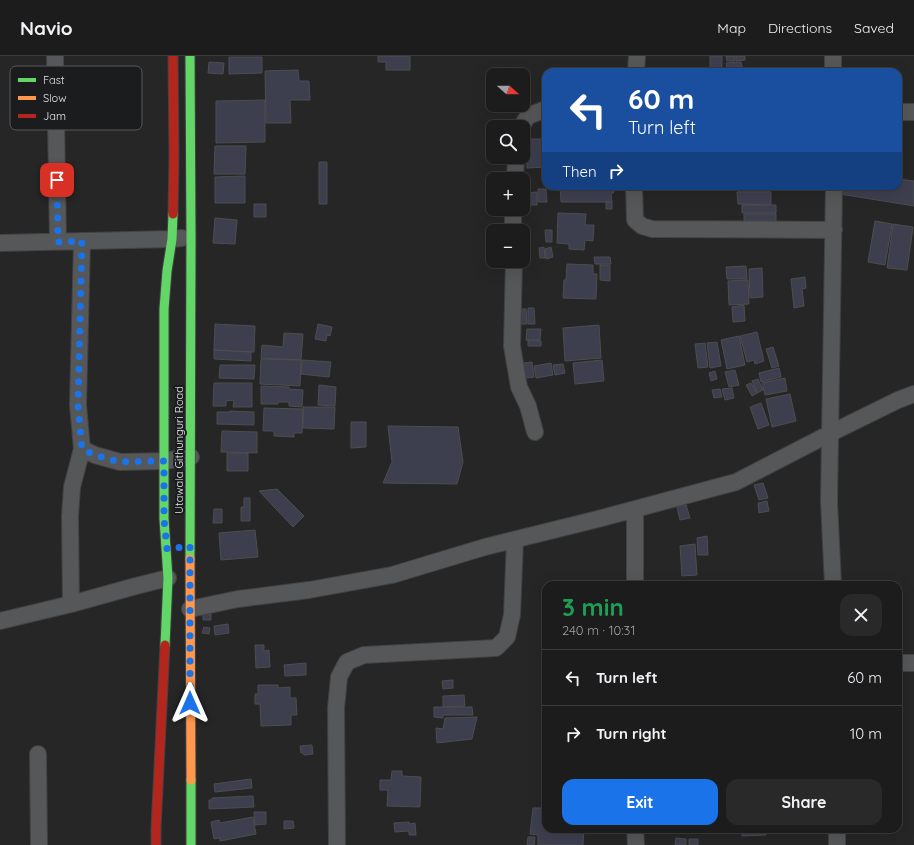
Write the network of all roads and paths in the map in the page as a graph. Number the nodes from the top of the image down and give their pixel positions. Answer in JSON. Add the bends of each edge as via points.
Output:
{"nodes":[{"id":1,"x":55,"y":56,"type":"edge"},
{"id":2,"x":173,"y":56,"type":"edge"},
{"id":3,"x":190,"y":56,"type":"edge"},
{"id":4,"x":637,"y":56,"type":"edge"},
{"id":5,"x":833,"y":56,"type":"edge"},
{"id":6,"x":55,"y":66,"type":"edge"},
{"id":7,"x":636,"y":68,"type":"edge"},
{"id":8,"x":833,"y":68,"type":"edge"},
{"id":9,"x":542,"y":111,"type":"edge"},
{"id":10,"x":902,"y":112,"type":"edge"},
{"id":11,"x":914,"y":112,"type":"edge"},
{"id":12,"x":525,"y":120,"type":"edge"},
{"id":13,"x":56,"y":130,"type":"edge"},
{"id":14,"x":634,"y":190,"type":"edge"},
{"id":15,"x":834,"y":190,"type":"edge"},
{"id":16,"x":834,"y":230,"type":"junction"},
{"id":17,"x":191,"y":237,"type":"junction"},
{"id":18,"x":172,"y":239,"type":"junction"},
{"id":19,"x":82,"y":241,"type":"junction"},
{"id":20,"x":58,"y":242,"type":"junction"},
{"id":21,"x":0,"y":243,"type":"edge"},
{"id":22,"x":514,"y":268,"type":"edge"},
{"id":23,"x":914,"y":394,"type":"edge"},
{"id":24,"x":535,"y":432,"type":"dead end"},
{"id":25,"x":829,"y":434,"type":"junction"},
{"id":26,"x":82,"y":449,"type":"junction"},
{"id":27,"x":191,"y":457,"type":"junction"},
{"id":28,"x":164,"y":461,"type":"junction"},
{"id":29,"x":635,"y":510,"type":"junction"},
{"id":30,"x":515,"y":540,"type":"junction"},
{"id":31,"x":190,"y":546,"type":"junction"},
{"id":32,"x":167,"y":549,"type":"junction"},
{"id":33,"x":168,"y":578,"type":"junction"},
{"id":34,"x":635,"y":581,"type":"edge"},
{"id":35,"x":833,"y":581,"type":"edge"},
{"id":36,"x":71,"y":604,"type":"junction"},
{"id":37,"x":190,"y":609,"type":"junction"},
{"id":38,"x":0,"y":621,"type":"edge"},
{"id":39,"x":902,"y":663,"type":"edge"},
{"id":40,"x":914,"y":663,"type":"edge"},
{"id":41,"x":38,"y":754,"type":"dead end"},
{"id":42,"x":635,"y":833,"type":"edge"},
{"id":43,"x":837,"y":833,"type":"edge"},
{"id":44,"x":39,"y":845,"type":"edge"},
{"id":45,"x":156,"y":845,"type":"edge"},
{"id":46,"x":191,"y":845,"type":"edge"},
{"id":47,"x":337,"y":845,"type":"edge"},
{"id":48,"x":636,"y":845,"type":"edge"},
{"id":49,"x":837,"y":845,"type":"edge"}],
"edges":[{"from":1,"to":6,"type":"street"},
{"from":2,"to":18,"type":"street"},
{"from":3,"to":17,"type":"street","name":"Utawala Githunguri Road"},
{"from":4,"to":7,"type":"street"},
{"from":5,"to":8,"type":"street"},
{"from":9,"to":12,"type":"street","via":[[528,116]]},
{"from":10,"to":11,"type":"street"},
{"from":13,"to":20,"type":"street"},
{"from":14,"to":16,"type":"street","via":[[635,220],[642,226],[652,229]]},
{"from":15,"to":16,"type":"street"},
{"from":16,"to":25,"type":"street"},
{"from":17,"to":18,"type":"street"},
{"from":17,"to":27,"type":"street","name":"Utawala Githunguri Road"},
{"from":18,"to":19,"type":"street"},
{"from":18,"to":28,"type":"street","via":[[164,310]]},
{"from":19,"to":20,"type":"street"},
{"from":19,"to":26,"type":"street","via":[[78,405]]},
{"from":20,"to":21,"type":"street"},
{"from":22,"to":24,"type":"street","via":[[512,346],[518,387],[528,406]]},
{"from":23,"to":25,"type":"street"},
{"from":25,"to":29,"type":"street","via":[[736,482]]},
{"from":25,"to":35,"type":"street"},
{"from":26,"to":28,"type":"street","via":[[120,462]]},
{"from":26,"to":36,"type":"street","via":[[72,487]]},
{"from":27,"to":28,"type":"street"},
{"from":27,"to":31,"type":"street","name":"Utawala Githunguri Road"},
{"from":28,"to":32,"type":"street"},
{"from":29,"to":30,"type":"street"},
{"from":29,"to":34,"type":"street"},
{"from":30,"to":37,"type":"street","via":[[392,575]]},
{"from":30,"to":47,"type":"street","via":[[512,615],[507,637],[496,648],[364,655],[347,662],[339,677],[336,708]]},
{"from":31,"to":32,"type":"street"},
{"from":31,"to":37,"type":"street","name":"Utawala Githunguri Road"},
{"from":32,"to":33,"type":"street"},
{"from":33,"to":36,"type":"street"},
{"from":33,"to":45,"type":"street"},
{"from":36,"to":38,"type":"street"},
{"from":37,"to":46,"type":"street","name":"Utawala Githunguri Road"},
{"from":39,"to":40,"type":"street"},
{"from":41,"to":44,"type":"street"},
{"from":42,"to":48,"type":"street"},
{"from":43,"to":49,"type":"street"}]}
